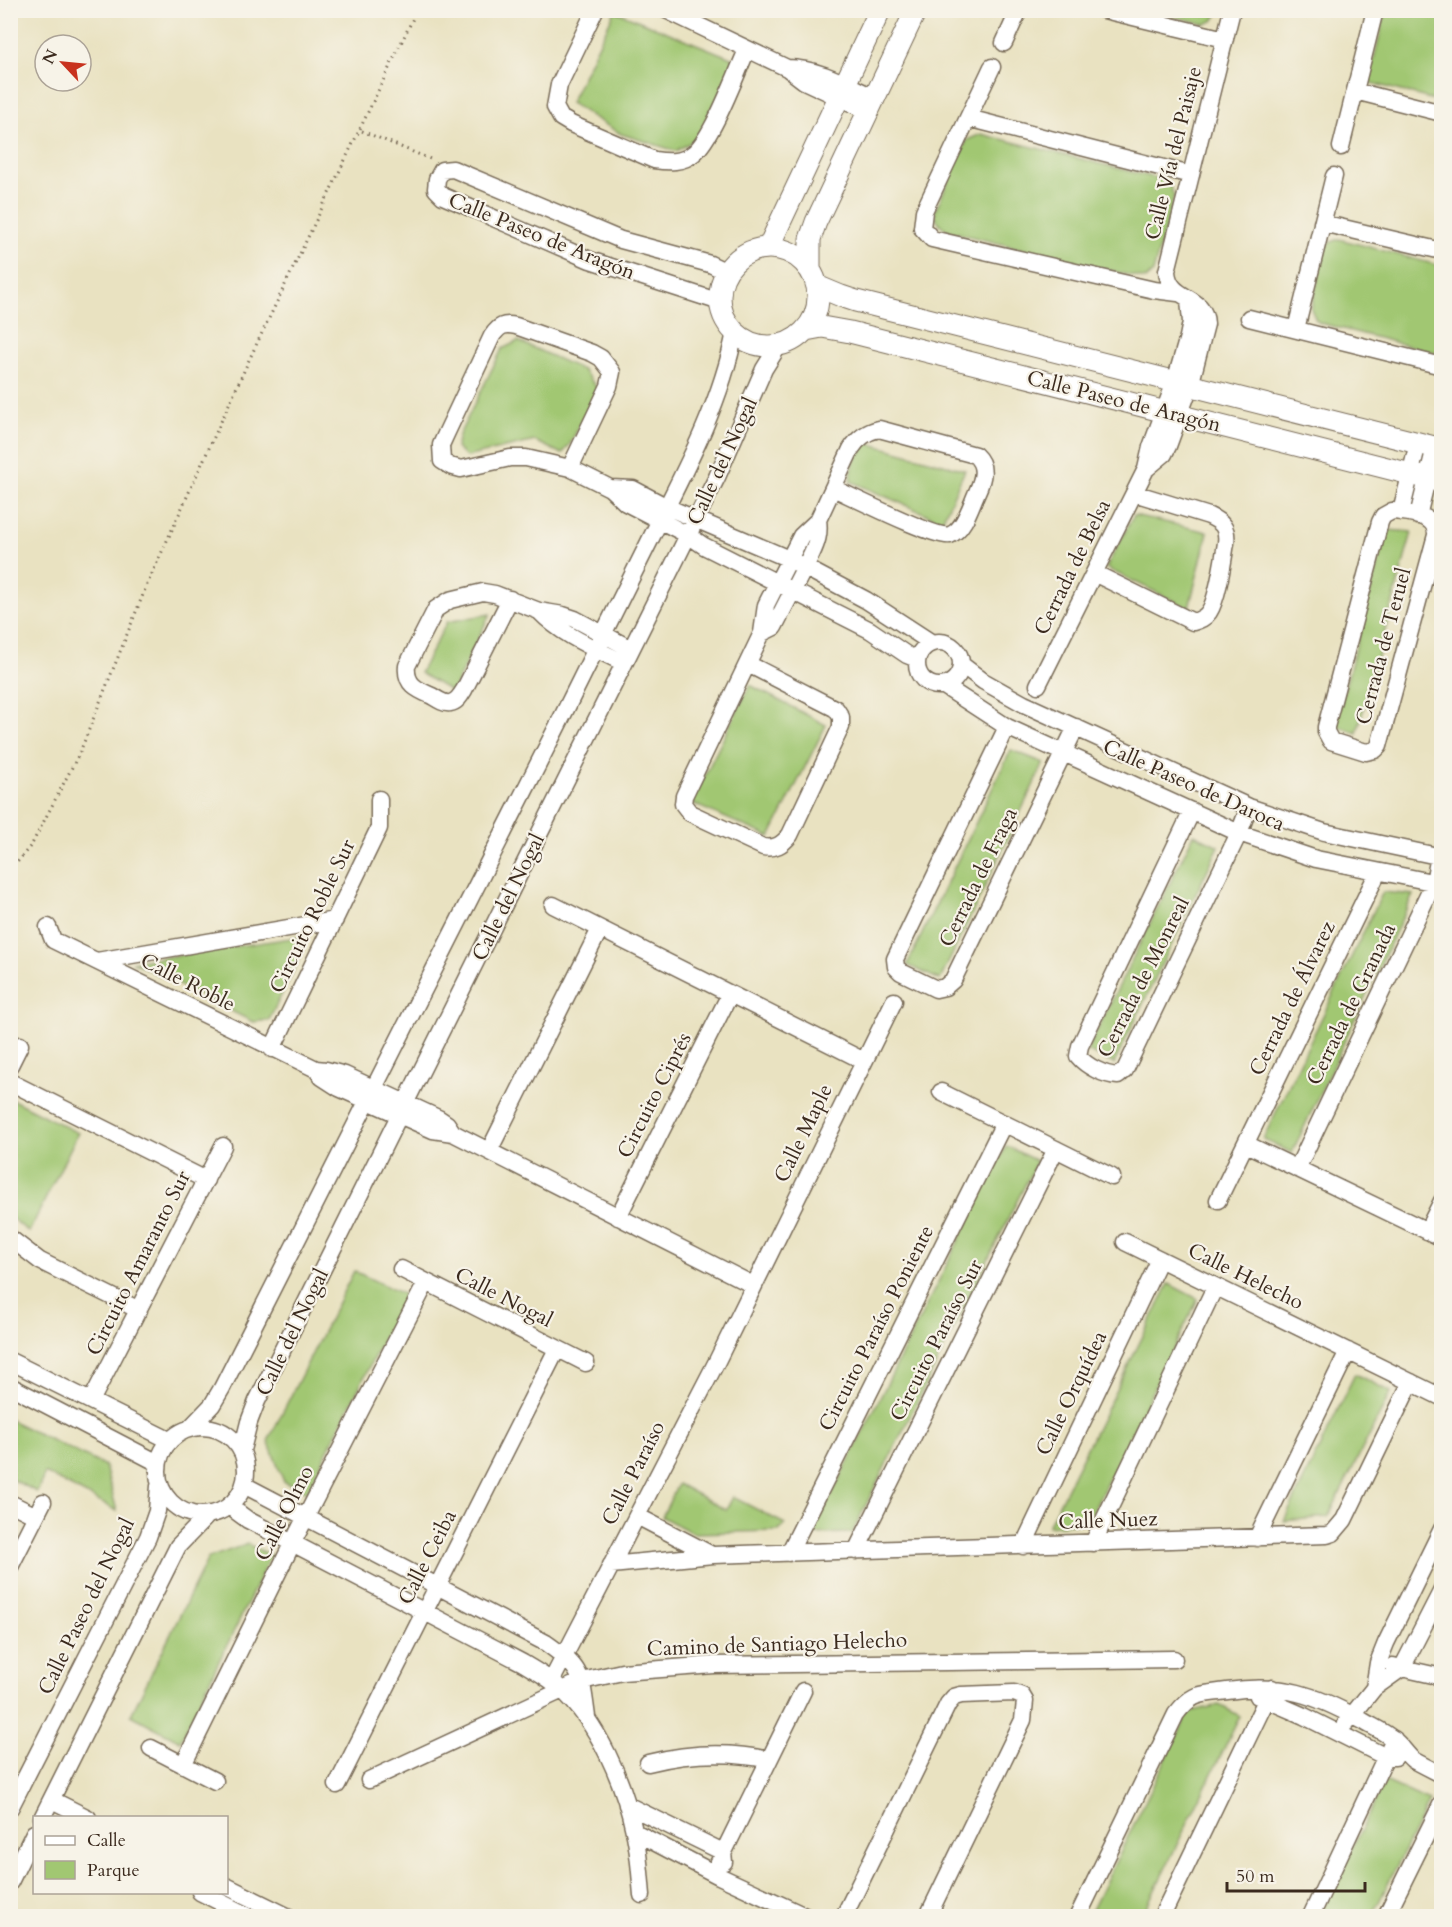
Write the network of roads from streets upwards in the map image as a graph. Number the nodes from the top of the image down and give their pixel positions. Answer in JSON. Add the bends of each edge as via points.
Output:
{"nodes":[{"id":1,"x":595,"y":10,"type":"edge"},
{"id":2,"x":666,"y":10,"type":"edge"},
{"id":3,"x":880,"y":10,"type":"edge"},
{"id":4,"x":916,"y":10,"type":"edge"},
{"id":5,"x":1019,"y":10,"type":"edge"},
{"id":6,"x":1104,"y":10,"type":"edge"},
{"id":7,"x":1232,"y":10,"type":"edge"},
{"id":8,"x":1376,"y":10,"type":"edge"},
{"id":9,"x":1225,"y":39,"type":"junction"},
{"id":10,"x":1004,"y":43,"type":"dead end"},
{"id":11,"x":747,"y":50,"type":"junction"},
{"id":12,"x":993,"y":67,"type":"dead end"},
{"id":13,"x":842,"y":91,"type":"junction"},
{"id":14,"x":1355,"y":91,"type":"junction"},
{"id":15,"x":872,"y":105,"type":"junction"},
{"id":16,"x":1442,"y":113,"type":"edge"},
{"id":17,"x":968,"y":118,"type":"junction"},
{"id":18,"x":1341,"y":147,"type":"dead end"},
{"id":19,"x":1191,"y":175,"type":"junction"},
{"id":20,"x":1334,"y":176,"type":"dead end"},
{"id":21,"x":1322,"y":223,"type":"junction"},
{"id":22,"x":768,"y":248,"type":"junction"},
{"id":23,"x":1442,"y":252,"type":"edge"},
{"id":24,"x":727,"y":272,"type":"junction"},
{"id":25,"x":813,"y":277,"type":"junction"},
{"id":26,"x":1184,"y":296,"type":"junction"},
{"id":27,"x":720,"y":302,"type":"junction"},
{"id":28,"x":1249,"y":318,"type":"dead end"},
{"id":29,"x":1296,"y":329,"type":"junction"},
{"id":30,"x":806,"y":330,"type":"junction"},
{"id":31,"x":735,"y":332,"type":"junction"},
{"id":32,"x":779,"y":345,"type":"junction"},
{"id":33,"x":1442,"y":366,"type":"edge"},
{"id":34,"x":1182,"y":384,"type":"junction"},
{"id":35,"x":1172,"y":414,"type":"junction"},
{"id":36,"x":1432,"y":446,"type":"edge"},
{"id":37,"x":570,"y":468,"type":"junction"},
{"id":38,"x":1426,"y":478,"type":"edge"},
{"id":39,"x":833,"y":488,"type":"junction"},
{"id":40,"x":1134,"y":493,"type":"junction"},
{"id":41,"x":664,"y":514,"type":"junction"},
{"id":42,"x":1410,"y":514,"type":"junction"},
{"id":43,"x":695,"y":519,"type":"junction"},
{"id":44,"x":818,"y":520,"type":"junction"},
{"id":45,"x":688,"y":535,"type":"junction"},
{"id":46,"x":789,"y":559,"type":"junction"},
{"id":47,"x":805,"y":567,"type":"junction"},
{"id":48,"x":1094,"y":573,"type":"junction"},
{"id":49,"x":777,"y":583,"type":"junction"},
{"id":50,"x":793,"y":591,"type":"junction"},
{"id":51,"x":510,"y":599,"type":"junction"},
{"id":52,"x":762,"y":633,"type":"junction"},
{"id":53,"x":600,"y":642,"type":"junction"},
{"id":54,"x":932,"y":643,"type":"junction"},
{"id":55,"x":627,"y":656,"type":"junction"},
{"id":56,"x":917,"y":659,"type":"junction"},
{"id":57,"x":748,"y":663,"type":"junction"},
{"id":58,"x":962,"y":665,"type":"junction"},
{"id":59,"x":1038,"y":685,"type":"dead end"},
{"id":60,"x":944,"y":686,"type":"junction"},
{"id":61,"x":1007,"y":727,"type":"junction"},
{"id":62,"x":1076,"y":727,"type":"junction"},
{"id":63,"x":1064,"y":752,"type":"junction"},
{"id":64,"x":379,"y":799,"type":"dead end"},
{"id":65,"x":1249,"y":807,"type":"junction"},
{"id":66,"x":1192,"y":811,"type":"junction"},
{"id":67,"x":1324,"y":832,"type":"junction"},
{"id":68,"x":1239,"y":833,"type":"junction"},
{"id":69,"x":1440,"y":857,"type":"edge"},
{"id":70,"x":1316,"y":859,"type":"junction"},
{"id":71,"x":1378,"y":872,"type":"junction"},
{"id":72,"x":1438,"y":883,"type":"edge"},
{"id":73,"x":553,"y":905,"type":"dead end"},
{"id":74,"x":335,"y":920,"type":"junction"},
{"id":75,"x":48,"y":927,"type":"dead end"},
{"id":76,"x":600,"y":929,"type":"junction"},
{"id":77,"x":97,"y":961,"type":"junction"},
{"id":78,"x":730,"y":994,"type":"junction"},
{"id":79,"x":894,"y":1001,"type":"dead end"},
{"id":80,"x":20,"y":1045,"type":"dead end"},
{"id":81,"x":272,"y":1049,"type":"junction"},
{"id":82,"x":864,"y":1061,"type":"junction"},
{"id":83,"x":10,"y":1065,"type":"edge"},
{"id":84,"x":10,"y":1082,"type":"edge"},
{"id":85,"x":941,"y":1092,"type":"dead end"},
{"id":86,"x":369,"y":1094,"type":"junction"},
{"id":87,"x":403,"y":1109,"type":"junction"},
{"id":88,"x":1004,"y":1123,"type":"junction"},
{"id":89,"x":1246,"y":1144,"type":"junction"},
{"id":90,"x":223,"y":1146,"type":"dead end"},
{"id":91,"x":1056,"y":1149,"type":"junction"},
{"id":92,"x":489,"y":1151,"type":"junction"},
{"id":93,"x":1297,"y":1169,"type":"junction"},
{"id":94,"x":1112,"y":1177,"type":"dead end"},
{"id":95,"x":206,"y":1180,"type":"junction"},
{"id":96,"x":1218,"y":1200,"type":"dead end"},
{"id":97,"x":1442,"y":1201,"type":"edge"},
{"id":98,"x":618,"y":1216,"type":"junction"},
{"id":99,"x":1434,"y":1235,"type":"edge"},
{"id":100,"x":10,"y":1238,"type":"edge"},
{"id":101,"x":1125,"y":1242,"type":"dead end"},
{"id":102,"x":1160,"y":1259,"type":"junction"},
{"id":103,"x":401,"y":1269,"type":"dead end"},
{"id":104,"x":426,"y":1283,"type":"junction"},
{"id":105,"x":753,"y":1285,"type":"junction"},
{"id":106,"x":1215,"y":1287,"type":"junction"},
{"id":107,"x":139,"y":1310,"type":"junction"},
{"id":108,"x":557,"y":1349,"type":"junction"},
{"id":109,"x":1347,"y":1351,"type":"junction"},
{"id":110,"x":10,"y":1361,"type":"edge"},
{"id":111,"x":586,"y":1363,"type":"dead end"},
{"id":112,"x":1411,"y":1382,"type":"junction"},
{"id":113,"x":10,"y":1386,"type":"edge"},
{"id":114,"x":1439,"y":1396,"type":"dead end"},
{"id":115,"x":91,"y":1401,"type":"junction"},
{"id":116,"x":190,"y":1428,"type":"junction"},
{"id":117,"x":170,"y":1440,"type":"junction"},
{"id":118,"x":242,"y":1450,"type":"junction"},
{"id":119,"x":158,"y":1463,"type":"junction"},
{"id":120,"x":244,"y":1485,"type":"junction"},
{"id":121,"x":159,"y":1486,"type":"junction"},
{"id":122,"x":10,"y":1503,"type":"edge"},
{"id":123,"x":228,"y":1506,"type":"junction"},
{"id":124,"x":209,"y":1514,"type":"junction"},
{"id":125,"x":307,"y":1516,"type":"junction"},
{"id":126,"x":637,"y":1516,"type":"junction"},
{"id":127,"x":1442,"y":1529,"type":"edge"},
{"id":128,"x":1257,"y":1538,"type":"junction"},
{"id":129,"x":293,"y":1542,"type":"junction"},
{"id":130,"x":1093,"y":1543,"type":"junction"},
{"id":131,"x":1023,"y":1546,"type":"junction"},
{"id":132,"x":856,"y":1551,"type":"junction"},
{"id":133,"x":789,"y":1553,"type":"junction"},
{"id":134,"x":713,"y":1555,"type":"junction"},
{"id":135,"x":611,"y":1565,"type":"junction"},
{"id":136,"x":10,"y":1567,"type":"edge"},
{"id":137,"x":437,"y":1585,"type":"junction"},
{"id":138,"x":1442,"y":1590,"type":"edge"},
{"id":139,"x":424,"y":1612,"type":"junction"},
{"id":140,"x":564,"y":1656,"type":"junction"},
{"id":141,"x":1174,"y":1659,"type":"dead end"},
{"id":142,"x":1378,"y":1663,"type":"junction"},
{"id":143,"x":1402,"y":1668,"type":"junction"},
{"id":144,"x":1442,"y":1677,"type":"edge"},
{"id":145,"x":582,"y":1681,"type":"junction"},
{"id":146,"x":557,"y":1685,"type":"junction"},
{"id":147,"x":1374,"y":1688,"type":"junction"},
{"id":148,"x":803,"y":1690,"type":"dead end"},
{"id":149,"x":1269,"y":1694,"type":"junction"},
{"id":150,"x":1352,"y":1715,"type":"junction"},
{"id":151,"x":587,"y":1718,"type":"junction"},
{"id":152,"x":1339,"y":1733,"type":"junction"},
{"id":153,"x":1394,"y":1739,"type":"junction"},
{"id":154,"x":151,"y":1748,"type":"dead end"},
{"id":155,"x":1386,"y":1757,"type":"junction"},
{"id":156,"x":1412,"y":1759,"type":"junction"},
{"id":157,"x":769,"y":1760,"type":"junction"},
{"id":158,"x":648,"y":1763,"type":"dead end"},
{"id":159,"x":183,"y":1765,"type":"junction"},
{"id":160,"x":1442,"y":1775,"type":"edge"},
{"id":161,"x":369,"y":1780,"type":"dead end"},
{"id":162,"x":215,"y":1781,"type":"dead end"},
{"id":163,"x":337,"y":1785,"type":"dead end"},
{"id":164,"x":1442,"y":1803,"type":"edge"},
{"id":165,"x":627,"y":1805,"type":"junction"},
{"id":166,"x":10,"y":1808,"type":"edge"},
{"id":167,"x":47,"y":1812,"type":"edge"},
{"id":168,"x":74,"y":1816,"type":"edge"},
{"id":169,"x":635,"y":1832,"type":"junction"},
{"id":170,"x":33,"y":1835,"type":"edge"},
{"id":171,"x":723,"y":1852,"type":"junction"},
{"id":172,"x":720,"y":1875,"type":"junction"},
{"id":173,"x":10,"y":1882,"type":"edge"},
{"id":174,"x":228,"y":1887,"type":"edge"},
{"id":175,"x":202,"y":1894,"type":"edge"},
{"id":176,"x":642,"y":1895,"type":"dead end"},
{"id":177,"x":276,"y":1914,"type":"edge"},
{"id":178,"x":248,"y":1917,"type":"edge"},
{"id":179,"x":805,"y":1917,"type":"edge"},
{"id":180,"x":844,"y":1917,"type":"edge"},
{"id":181,"x":928,"y":1917,"type":"edge"},
{"id":182,"x":1078,"y":1917,"type":"edge"},
{"id":183,"x":1162,"y":1917,"type":"edge"},
{"id":184,"x":1311,"y":1917,"type":"edge"},
{"id":185,"x":1386,"y":1917,"type":"edge"}],
"edges":[{"from":1,"to":11,"type":"street","via":[[559,85],[555,107],[561,118],[571,124],[654,160],[669,162],[694,154],[709,132]]},
{"from":2,"to":11,"type":"street"},
{"from":3,"to":13,"type":"street"},
{"from":4,"to":15,"type":"street"},
{"from":5,"to":10,"type":"street"},
{"from":6,"to":9,"type":"street"},
{"from":7,"to":9,"type":"street","name":"Calle Vía del Paisaje"},
{"from":8,"to":14,"type":"street"},
{"from":9,"to":19,"type":"street","name":"Calle Vía del Paisaje"},
{"from":11,"to":13,"type":"street","via":[[787,68],[808,70]]},
{"from":12,"to":17,"type":"street"},
{"from":13,"to":15,"type":"street"},
{"from":13,"to":22,"type":"street"},
{"from":14,"to":16,"type":"street"},
{"from":14,"to":18,"type":"street"},
{"from":15,"to":25,"type":"street","via":[[810,239]]},
{"from":17,"to":19,"type":"street"},
{"from":17,"to":26,"type":"street","via":[[924,211],[922,228],[932,238]]},
{"from":19,"to":26,"type":"street","name":"Calle Vía del Paisaje","via":[[1167,271],[1168,279]]},
{"from":20,"to":21,"type":"street"},
{"from":21,"to":23,"type":"street"},
{"from":21,"to":29,"type":"street"},
{"from":22,"to":24,"type":"street","via":[[751,251]]},
{"from":22,"to":25,"type":"street","via":[[799,257]]},
{"from":24,"to":27,"type":"street"},
{"from":24,"to":27,"type":"street","name":"Calle Paseo de Aragón","via":[[621,240],[453,169],[442,170],[435,184],[443,196],[519,231],[598,263]]},
{"from":25,"to":30,"type":"street","via":[[818,302]]},
{"from":25,"to":34,"type":"street","name":"Calle Paseo de Aragón","via":[[856,301]]},
{"from":26,"to":34,"type":"street","name":"Calle Vía del Paisaje","via":[[1200,306],[1206,324]]},
{"from":27,"to":31,"type":"street","via":[[725,319]]},
{"from":28,"to":29,"type":"street"},
{"from":29,"to":33,"type":"street"},
{"from":30,"to":32,"type":"street"},
{"from":30,"to":35,"type":"street","name":"Calle Paseo de Aragón","via":[[822,327],[850,332]]},
{"from":31,"to":32,"type":"street","via":[[748,342]]},
{"from":31,"to":41,"type":"street","name":"Calle del Nogal","via":[[719,389]]},
{"from":32,"to":43,"type":"street","name":"Calle del Nogal","via":[[764,369]]},
{"from":34,"to":35,"type":"street","name":"Cerrada de Belsa"},
{"from":34,"to":36,"type":"street","name":"Calle Paseo de Aragón"},
{"from":35,"to":38,"type":"street","name":"Calle Paseo de Aragón"},
{"from":35,"to":40,"type":"street","name":"Cerrada de Belsa","via":[[1151,447]]},
{"from":36,"to":38,"type":"street"},
{"from":37,"to":37,"type":"street","via":[[612,372],[592,353],[508,324],[496,330],[487,347],[441,446],[442,461],[461,469],[526,458]]},
{"from":37,"to":41,"type":"street","via":[[610,488],[633,489]]},
{"from":38,"to":42,"type":"street"},
{"from":39,"to":39,"type":"street","via":[[857,440],[879,429],[975,455],[983,466],[980,485],[963,522],[944,536]]},
{"from":39,"to":44,"type":"street"},
{"from":40,"to":48,"type":"street","name":"Cerrada de Belsa"},
{"from":40,"to":48,"type":"street","via":[[1220,520],[1225,527],[1226,543],[1208,614],[1193,622]]},
{"from":41,"to":43,"type":"street"},
{"from":41,"to":45,"type":"street"},
{"from":41,"to":53,"type":"street","name":"Calle del Nogal"},
{"from":42,"to":42,"type":"street","name":"Cerrada de Teruel","via":[[1392,511],[1380,522],[1326,727],[1328,737],[1337,745],[1365,752],[1379,746],[1436,535],[1435,524]]},
{"from":43,"to":45,"type":"street","name":"Calle del Nogal"},
{"from":43,"to":46,"type":"street"},
{"from":44,"to":46,"type":"street","via":[[801,536]]},
{"from":44,"to":47,"type":"street","via":[[817,544]]},
{"from":45,"to":49,"type":"street"},
{"from":45,"to":55,"type":"street","name":"Calle del Nogal"},
{"from":46,"to":47,"type":"street"},
{"from":46,"to":49,"type":"street"},
{"from":47,"to":50,"type":"street"},
{"from":47,"to":54,"type":"street","via":[[866,600]]},
{"from":48,"to":59,"type":"street","name":"Cerrada de Belsa"},
{"from":49,"to":50,"type":"street"},
{"from":49,"to":52,"type":"street","via":[[766,605]]},
{"from":50,"to":52,"type":"street","via":[[774,627]]},
{"from":50,"to":56,"type":"street"},
{"from":51,"to":51,"type":"street","via":[[483,592],[450,600],[436,609],[408,666],[407,677],[414,688],[445,702],[456,700]]},
{"from":51,"to":53,"type":"street","via":[[564,615]]},
{"from":52,"to":57,"type":"street"},
{"from":53,"to":55,"type":"street"},
{"from":53,"to":86,"type":"street","name":"Calle del Nogal"},
{"from":54,"to":56,"type":"street","via":[[925,646]]},
{"from":54,"to":58,"type":"street","via":[[952,646]]},
{"from":55,"to":87,"type":"street","name":"Calle del Nogal"},
{"from":56,"to":60,"type":"street","via":[[923,680]]},
{"from":57,"to":57,"type":"street","via":[[686,788],[684,804],[690,813],[770,848],[790,835],[841,727],[841,717],[836,709]]},
{"from":58,"to":60,"type":"street","via":[[956,678]]},
{"from":58,"to":62,"type":"street","name":"Calle Paseo de Daroca","via":[[1002,693]]},
{"from":60,"to":61,"type":"street","name":"Calle Paseo de Daroca"},
{"from":61,"to":63,"type":"street","name":"Calle Paseo de Daroca"},
{"from":61,"to":63,"type":"street","name":"Cerrada de Fraga","via":[[895,959],[901,972],[936,989],[953,980]]},
{"from":62,"to":63,"type":"street","name":"Cerrada de Fraga"},
{"from":62,"to":65,"type":"street","name":"Calle Paseo de Daroca"},
{"from":63,"to":66,"type":"street","name":"Calle Paseo de Daroca"},
{"from":64,"to":74,"type":"street","name":"Circuito Roble Sur","via":[[379,828]]},
{"from":65,"to":67,"type":"street","name":"Calle Paseo de Daroca"},
{"from":65,"to":68,"type":"street","name":"Cerrada de Monreal"},
{"from":66,"to":68,"type":"street","name":"Calle Paseo de Daroca"},
{"from":66,"to":68,"type":"street","name":"Cerrada de Monreal","via":[[1080,1046],[1078,1056],[1084,1063],[1110,1076],[1125,1070]]},
{"from":67,"to":69,"type":"street","name":"Calle Paseo de Daroca"},
{"from":67,"to":70,"type":"street"},
{"from":68,"to":70,"type":"street","name":"Calle Paseo de Daroca"},
{"from":69,"to":72,"type":"street","name":"Cerrada de Granada"},
{"from":70,"to":71,"type":"street","name":"Calle Paseo de Daroca"},
{"from":71,"to":72,"type":"street","name":"Calle Paseo de Daroca"},
{"from":71,"to":89,"type":"street","name":"Cerrada de Álvarez"},
{"from":72,"to":93,"type":"street","name":"Cerrada de Granada"},
{"from":73,"to":76,"type":"street"},
{"from":74,"to":77,"type":"street"},
{"from":74,"to":81,"type":"street","name":"Circuito Roble Sur"},
{"from":75,"to":77,"type":"street","name":"Calle Roble","via":[[53,940]]},
{"from":76,"to":78,"type":"street"},
{"from":76,"to":92,"type":"street"},
{"from":77,"to":81,"type":"street","name":"Calle Roble"},
{"from":78,"to":82,"type":"street"},
{"from":78,"to":98,"type":"street","name":"Circuito Ciprés"},
{"from":79,"to":82,"type":"street","name":"Calle Maple"},
{"from":80,"to":83,"type":"street"},
{"from":81,"to":86,"type":"street","name":"Calle Roble","via":[[316,1069],[336,1072]]},
{"from":82,"to":105,"type":"street","name":"Calle Maple"},
{"from":84,"to":95,"type":"street"},
{"from":85,"to":88,"type":"street"},
{"from":86,"to":87,"type":"street","name":"Calle Roble"},
{"from":86,"to":116,"type":"street","name":"Calle del Nogal","via":[[222,1388]]},
{"from":87,"to":92,"type":"street","via":[[433,1130],[453,1133]]},
{"from":87,"to":118,"type":"street","name":"Calle del Nogal","via":[[257,1401]]},
{"from":88,"to":91,"type":"street"},
{"from":88,"to":133,"type":"street","name":"Circuito Paraíso Poniente"},
{"from":89,"to":93,"type":"street"},
{"from":89,"to":96,"type":"street","name":"Cerrada de Álvarez"},
{"from":90,"to":95,"type":"street","name":"Circuito Amaranto Sur"},
{"from":91,"to":94,"type":"street"},
{"from":91,"to":132,"type":"street","name":"Circuito Paraíso Sur"},
{"from":92,"to":98,"type":"street"},
{"from":93,"to":99,"type":"street"},
{"from":95,"to":107,"type":"street","name":"Circuito Amaranto Sur"},
{"from":97,"to":99,"type":"street"},
{"from":98,"to":105,"type":"street"},
{"from":100,"to":107,"type":"street","via":[[40,1261]]},
{"from":101,"to":102,"type":"street","name":"Calle Helecho"},
{"from":102,"to":106,"type":"street","name":"Calle Helecho"},
{"from":102,"to":131,"type":"street","name":"Calle Orquídea"},
{"from":103,"to":104,"type":"street","name":"Calle Nogal"},
{"from":104,"to":108,"type":"street","name":"Calle Nogal"},
{"from":104,"to":125,"type":"street","name":"Calle Olmo"},
{"from":105,"to":126,"type":"street","name":"Calle Paraíso"},
{"from":106,"to":109,"type":"street","name":"Calle Helecho"},
{"from":106,"to":130,"type":"street"},
{"from":107,"to":115,"type":"street","name":"Circuito Amaranto Sur"},
{"from":108,"to":111,"type":"street","name":"Calle Nogal"},
{"from":108,"to":137,"type":"street","name":"Calle Ceiba"},
{"from":109,"to":112,"type":"street","name":"Calle Helecho"},
{"from":109,"to":128,"type":"street"},
{"from":110,"to":115,"type":"street"},
{"from":112,"to":114,"type":"street","name":"Calle Helecho"},
{"from":112,"to":128,"type":"street","name":"Calle Nuez","via":[[1338,1528],[1318,1536]]},
{"from":113,"to":119,"type":"street"},
{"from":115,"to":117,"type":"street"},
{"from":116,"to":117,"type":"street"},
{"from":116,"to":118,"type":"street","via":[[218,1430]]},
{"from":117,"to":119,"type":"street"},
{"from":118,"to":120,"type":"street"},
{"from":119,"to":121,"type":"street"},
{"from":120,"to":123,"type":"street"},
{"from":120,"to":125,"type":"street"},
{"from":121,"to":124,"type":"street","via":[[175,1506],[197,1515]]},
{"from":121,"to":166,"type":"street","name":"Calle Paseo del Nogal","via":[[157,1511],[148,1537]]},
{"from":122,"to":136,"type":"street","via":[[40,1509]]},
{"from":123,"to":124,"type":"street"},
{"from":123,"to":129,"type":"street"},
{"from":124,"to":167,"type":"street","via":[[178,1546]]},
{"from":125,"to":129,"type":"street","name":"Calle Olmo"},
{"from":125,"to":137,"type":"street"},
{"from":126,"to":134,"type":"street","name":"Calle Nuez"},
{"from":126,"to":135,"type":"street","name":"Calle Paraíso"},
{"from":127,"to":142,"type":"street"},
{"from":128,"to":130,"type":"street","name":"Calle Nuez"},
{"from":129,"to":139,"type":"street"},
{"from":129,"to":159,"type":"street","name":"Calle Olmo"},
{"from":130,"to":131,"type":"street","name":"Calle Nuez"},
{"from":131,"to":132,"type":"street","name":"Calle Nuez"},
{"from":132,"to":133,"type":"street","name":"Calle Nuez"},
{"from":133,"to":134,"type":"street","name":"Calle Nuez"},
{"from":134,"to":135,"type":"street","name":"Calle Nuez"},
{"from":135,"to":140,"type":"street","name":"Calle Paraíso"},
{"from":137,"to":139,"type":"street","name":"Calle Ceiba"},
{"from":137,"to":140,"type":"street"},
{"from":138,"to":143,"type":"street"},
{"from":139,"to":146,"type":"street"},
{"from":139,"to":163,"type":"street","name":"Calle Ceiba"},
{"from":140,"to":145,"type":"street","via":[[580,1673]]},
{"from":140,"to":146,"type":"street","name":"Calle Paraíso"},
{"from":141,"to":145,"type":"street","name":"Camino de Santiago Helecho","via":[[714,1665],[643,1670]]},
{"from":142,"to":143,"type":"street"},
{"from":142,"to":147,"type":"street"},
{"from":143,"to":144,"type":"street"},
{"from":143,"to":147,"type":"street"},
{"from":145,"to":146,"type":"street","name":"Camino de Santiago Helecho"},
{"from":145,"to":151,"type":"street"},
{"from":146,"to":151,"type":"street"},
{"from":146,"to":161,"type":"street","name":"Camino de Santiago Helecho"},
{"from":147,"to":150,"type":"street"},
{"from":148,"to":157,"type":"street"},
{"from":149,"to":150,"type":"street","via":[[1299,1692]]},
{"from":149,"to":152,"type":"street"},
{"from":149,"to":182,"type":"street","via":[[1244,1689],[1196,1695],[1187,1700],[1176,1714]]},
{"from":149,"to":183,"type":"street"},
{"from":150,"to":152,"type":"street"},
{"from":150,"to":153,"type":"street"},
{"from":151,"to":165,"type":"street"},
{"from":152,"to":155,"type":"street"},
{"from":153,"to":155,"type":"street"},
{"from":153,"to":156,"type":"street"},
{"from":154,"to":159,"type":"street"},
{"from":155,"to":156,"type":"street"},
{"from":155,"to":184,"type":"street"},
{"from":156,"to":160,"type":"street"},
{"from":157,"to":158,"type":"street","via":[[728,1753],[668,1757]]},
{"from":157,"to":171,"type":"street"},
{"from":159,"to":162,"type":"street"},
{"from":164,"to":185,"type":"street"},
{"from":165,"to":169,"type":"street"},
{"from":165,"to":171,"type":"street"},
{"from":167,"to":168,"type":"street"},
{"from":169,"to":172,"type":"street"},
{"from":169,"to":176,"type":"street"},
{"from":170,"to":173,"type":"street"},
{"from":171,"to":172,"type":"street"},
{"from":172,"to":179,"type":"street"},
{"from":174,"to":177,"type":"street"},
{"from":175,"to":178,"type":"street"},
{"from":180,"to":181,"type":"street","via":[[948,1704],[961,1695],[1022,1696],[1023,1720]]}]}
